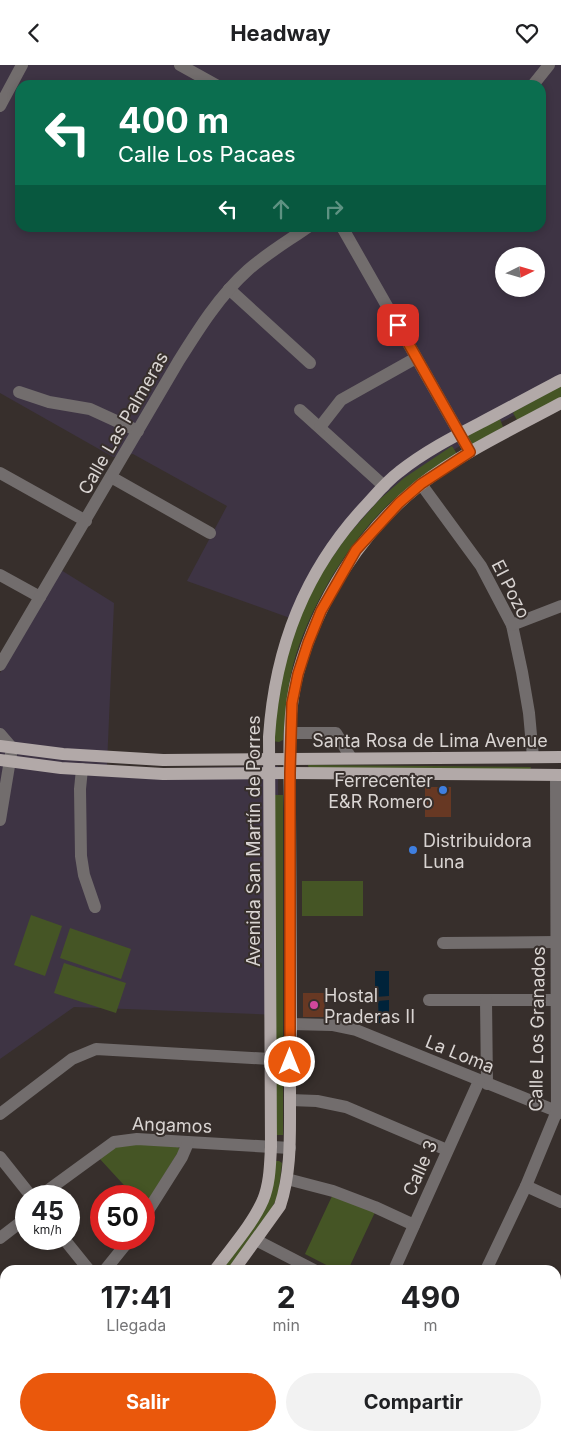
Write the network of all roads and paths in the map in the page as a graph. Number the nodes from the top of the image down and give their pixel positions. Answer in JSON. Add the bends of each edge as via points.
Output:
{"nodes":[{"id":1,"x":22,"y":65,"type":"edge"},
{"id":2,"x":180,"y":65,"type":"edge"},
{"id":3,"x":549,"y":65,"type":"edge"},
{"id":4,"x":207,"y":80,"type":"edge"},
{"id":5,"x":537,"y":80,"type":"edge"},
{"id":6,"x":0,"y":105,"type":"edge"},
{"id":7,"x":301,"y":232,"type":"edge"},
{"id":8,"x":345,"y":232,"type":"edge"},
{"id":9,"x":229,"y":289,"type":"junction"},
{"id":10,"x":416,"y":358,"type":"junction"},
{"id":11,"x":310,"y":363,"type":"dead end"},
{"id":12,"x":561,"y":380,"type":"edge"},
{"id":13,"x":19,"y":393,"type":"dead end"},
{"id":14,"x":561,"y":403,"type":"edge"},
{"id":15,"x":505,"y":409,"type":"junction"},
{"id":16,"x":300,"y":410,"type":"dead end"},
{"id":17,"x":320,"y":427,"type":"junction"},
{"id":18,"x":515,"y":428,"type":"junction"},
{"id":19,"x":138,"y":431,"type":"junction"},
{"id":20,"x":460,"y":433,"type":"junction"},
{"id":21,"x":470,"y":452,"type":"junction"},
{"id":22,"x":0,"y":473,"type":"edge"},
{"id":23,"x":111,"y":477,"type":"junction"},
{"id":24,"x":421,"y":484,"type":"junction"},
{"id":25,"x":384,"y":486,"type":"junction"},
{"id":26,"x":86,"y":521,"type":"junction"},
{"id":27,"x":210,"y":533,"type":"dead end"},
{"id":28,"x":337,"y":538,"type":"junction"},
{"id":29,"x":356,"y":550,"type":"junction"},
{"id":30,"x":0,"y":575,"type":"edge"},
{"id":31,"x":306,"y":592,"type":"junction"},
{"id":32,"x":40,"y":597,"type":"junction"},
{"id":33,"x":325,"y":603,"type":"junction"},
{"id":34,"x":561,"y":606,"type":"edge"},
{"id":35,"x":512,"y":625,"type":"junction"},
{"id":36,"x":0,"y":665,"type":"edge"},
{"id":37,"x":291,"y":733,"type":"junction"},
{"id":38,"x":0,"y":734,"type":"edge"},
{"id":39,"x":6,"y":747,"type":"edge"},
{"id":40,"x":533,"y":757,"type":"junction"},
{"id":41,"x":561,"y":757,"type":"edge"},
{"id":42,"x":290,"y":758,"type":"junction"},
{"id":43,"x":351,"y":758,"type":"junction"},
{"id":44,"x":269,"y":759,"type":"junction"},
{"id":45,"x":5,"y":761,"type":"edge"},
{"id":46,"x":82,"y":769,"type":"junction"},
{"id":47,"x":270,"y":773,"type":"junction"},
{"id":48,"x":290,"y":773,"type":"junction"},
{"id":49,"x":559,"y":775,"type":"edge"},
{"id":50,"x":0,"y":820,"type":"edge"},
{"id":51,"x":95,"y":907,"type":"dead end"},
{"id":52,"x":557,"y":942,"type":"junction"},
{"id":53,"x":443,"y":943,"type":"dead end"},
{"id":54,"x":428,"y":1000,"type":"dead end"},
{"id":55,"x":486,"y":1000,"type":"junction"},
{"id":56,"x":557,"y":1000,"type":"junction"},
{"id":57,"x":291,"y":1024,"type":"junction"},
{"id":58,"x":559,"y":1053,"type":"edge"},
{"id":59,"x":270,"y":1059,"type":"junction"},
{"id":60,"x":483,"y":1082,"type":"junction"},
{"id":61,"x":290,"y":1100,"type":"junction"},
{"id":62,"x":559,"y":1112,"type":"edge"},
{"id":63,"x":0,"y":1114,"type":"edge"},
{"id":64,"x":188,"y":1143,"type":"junction"},
{"id":65,"x":271,"y":1147,"type":"junction"},
{"id":66,"x":290,"y":1148,"type":"junction"},
{"id":67,"x":447,"y":1150,"type":"junction"},
{"id":68,"x":0,"y":1157,"type":"edge"},
{"id":69,"x":287,"y":1179,"type":"junction"},
{"id":70,"x":22,"y":1185,"type":"edge"},
{"id":71,"x":55,"y":1185,"type":"edge"},
{"id":72,"x":526,"y":1187,"type":"junction"},
{"id":73,"x":155,"y":1200,"type":"edge"},
{"id":74,"x":561,"y":1201,"type":"edge"},
{"id":75,"x":414,"y":1225,"type":"junction"},
{"id":76,"x":15,"y":1226,"type":"edge"},
{"id":77,"x":0,"y":1238,"type":"edge"},
{"id":78,"x":256,"y":1240,"type":"junction"},
{"id":79,"x":73,"y":1250,"type":"edge"},
{"id":80,"x":121,"y":1250,"type":"edge"},
{"id":81,"x":85,"y":1265,"type":"edge"},
{"id":82,"x":109,"y":1265,"type":"edge"},
{"id":83,"x":219,"y":1265,"type":"edge"},
{"id":84,"x":238,"y":1265,"type":"edge"},
{"id":85,"x":304,"y":1265,"type":"edge"},
{"id":86,"x":396,"y":1265,"type":"edge"},
{"id":87,"x":488,"y":1265,"type":"edge"}],
"edges":[{"from":1,"to":6,"type":"street"},
{"from":2,"to":4,"type":"street"},
{"from":3,"to":5,"type":"street"},
{"from":7,"to":9,"type":"street","name":"Calle Las Palmeras","via":[[256,264]]},
{"from":8,"to":10,"type":"street"},
{"from":9,"to":11,"type":"street"},
{"from":9,"to":19,"type":"street","name":"Calle Las Palmeras","via":[[200,328]]},
{"from":10,"to":17,"type":"street","via":[[341,400]]},
{"from":10,"to":20,"type":"street"},
{"from":12,"to":15,"type":"main road","name":"Avenida San Martín de Porres"},
{"from":13,"to":19,"type":"street","via":[[90,409]]},
{"from":14,"to":18,"type":"main road","name":"Avenida San Martín de Porres"},
{"from":15,"to":18,"type":"main road"},
{"from":15,"to":20,"type":"main road","name":"Avenida San Martín de Porres"},
{"from":16,"to":17,"type":"street"},
{"from":17,"to":25,"type":"street"},
{"from":18,"to":21,"type":"main road","name":"Avenida San Martín de Porres"},
{"from":19,"to":23,"type":"street","name":"Calle Las Palmeras"},
{"from":20,"to":21,"type":"street"},
{"from":20,"to":25,"type":"main road","name":"Avenida San Martín de Porres","via":[[418,458]]},
{"from":21,"to":24,"type":"main road","name":"Avenida San Martín de Porres"},
{"from":22,"to":26,"type":"street"},
{"from":23,"to":26,"type":"street","name":"Calle Las Palmeras"},
{"from":23,"to":27,"type":"street"},
{"from":24,"to":29,"type":"main road","name":"Avenida San Martín de Porres"},
{"from":24,"to":35,"type":"street","name":"El Pozo","via":[[481,566]]},
{"from":25,"to":28,"type":"main road","name":"Avenida San Martín de Porres"},
{"from":26,"to":32,"type":"street","name":"Calle Las Palmeras"},
{"from":28,"to":29,"type":"main road"},
{"from":28,"to":31,"type":"main road","name":"Avenida San Martín de Porres"},
{"from":29,"to":33,"type":"main road","name":"Avenida San Martín de Porres"},
{"from":30,"to":32,"type":"street"},
{"from":31,"to":33,"type":"main road"},
{"from":31,"to":44,"type":"main road","name":"Avenida San Martín de Porres","via":[[293,619],[277,677],[271,708]]},
{"from":32,"to":36,"type":"street","name":"Calle Las Palmeras"},
{"from":33,"to":37,"type":"main road","name":"Avenida San Martín de Porres","via":[[298,674],[292,703]]},
{"from":34,"to":35,"type":"street"},
{"from":35,"to":40,"type":"street","name":"El Pozo"},
{"from":37,"to":42,"type":"main road","name":"Avenida San Martín de Porres"},
{"from":37,"to":43,"type":"street","via":[[336,733]]},
{"from":38,"to":39,"type":"street"},
{"from":39,"to":44,"type":"main road","name":"Santa Rosa de Lima Avenue","via":[[146,759]]},
{"from":39,"to":45,"type":"street"},
{"from":40,"to":41,"type":"main road","name":"Santa Rosa de Lima Avenue"},
{"from":40,"to":43,"type":"main road","name":"Santa Rosa de Lima Avenue"},
{"from":42,"to":43,"type":"main road","name":"Santa Rosa de Lima Avenue"},
{"from":42,"to":44,"type":"main road","name":"Santa Rosa de Lima Avenue"},
{"from":42,"to":48,"type":"main road","name":"Avenida San Martín de Porres"},
{"from":44,"to":47,"type":"main road","name":"Avenida San Martín de Porres"},
{"from":45,"to":46,"type":"main road","name":"Santa Rosa de Lima Avenue"},
{"from":45,"to":50,"type":"street"},
{"from":46,"to":47,"type":"main road","name":"Santa Rosa de Lima Avenue","via":[[163,774]]},
{"from":46,"to":51,"type":"street","via":[[81,856]]},
{"from":47,"to":48,"type":"main road","name":"Santa Rosa de Lima Avenue"},
{"from":47,"to":59,"type":"main road","name":"Avenida San Martín de Porres"},
{"from":48,"to":49,"type":"main road","name":"Santa Rosa de Lima Avenue"},
{"from":48,"to":57,"type":"main road","name":"Avenida San Martín de Porres"},
{"from":49,"to":52,"type":"street","name":"Calle Los Granados"},
{"from":52,"to":53,"type":"street"},
{"from":52,"to":56,"type":"street","name":"Calle Los Granados"},
{"from":54,"to":55,"type":"street"},
{"from":55,"to":56,"type":"street"},
{"from":55,"to":60,"type":"street"},
{"from":56,"to":58,"type":"street","name":"Calle Los Granados"},
{"from":57,"to":60,"type":"street","name":"La Loma","via":[[332,1025],[356,1030]]},
{"from":57,"to":61,"type":"main road","name":"Avenida San Martín de Porres"},
{"from":58,"to":62,"type":"street","name":"Calle Los Granados"},
{"from":59,"to":63,"type":"street","via":[[96,1049],[72,1059]]},
{"from":59,"to":65,"type":"main road","name":"Avenida San Martín de Porres"},
{"from":60,"to":62,"type":"street","name":"La Loma"},
{"from":60,"to":67,"type":"street","name":"Calle 3"},
{"from":61,"to":66,"type":"main road","name":"Avenida San Martín de Porres"},
{"from":61,"to":67,"type":"street","via":[[346,1107]]},
{"from":62,"to":72,"type":"street","name":"Calle Los Granados"},
{"from":64,"to":65,"type":"street","name":"Angamos"},
{"from":64,"to":71,"type":"street","name":"Angamos","via":[[137,1139],[114,1142]]},
{"from":64,"to":73,"type":"street"},
{"from":65,"to":66,"type":"street","name":"Angamos"},
{"from":65,"to":83,"type":"main road","name":"Avenida San Martín de Porres","via":[[263,1200]]},
{"from":66,"to":69,"type":"main road","name":"Avenida San Martín de Porres"},
{"from":67,"to":75,"type":"street","name":"Calle 3"},
{"from":68,"to":70,"type":"street"},
{"from":69,"to":75,"type":"street","via":[[333,1191]]},
{"from":69,"to":78,"type":"main road","name":"Avenida San Martín de Porres","via":[[280,1206]]},
{"from":72,"to":74,"type":"street"},
{"from":72,"to":87,"type":"street","name":"Calle Los Granados"},
{"from":75,"to":86,"type":"street","name":"Calle 3"},
{"from":76,"to":77,"type":"street"},
{"from":78,"to":84,"type":"main road","name":"Avenida San Martín de Porres"},
{"from":78,"to":85,"type":"street"},
{"from":79,"to":81,"type":"street"},
{"from":80,"to":82,"type":"street"}]}
